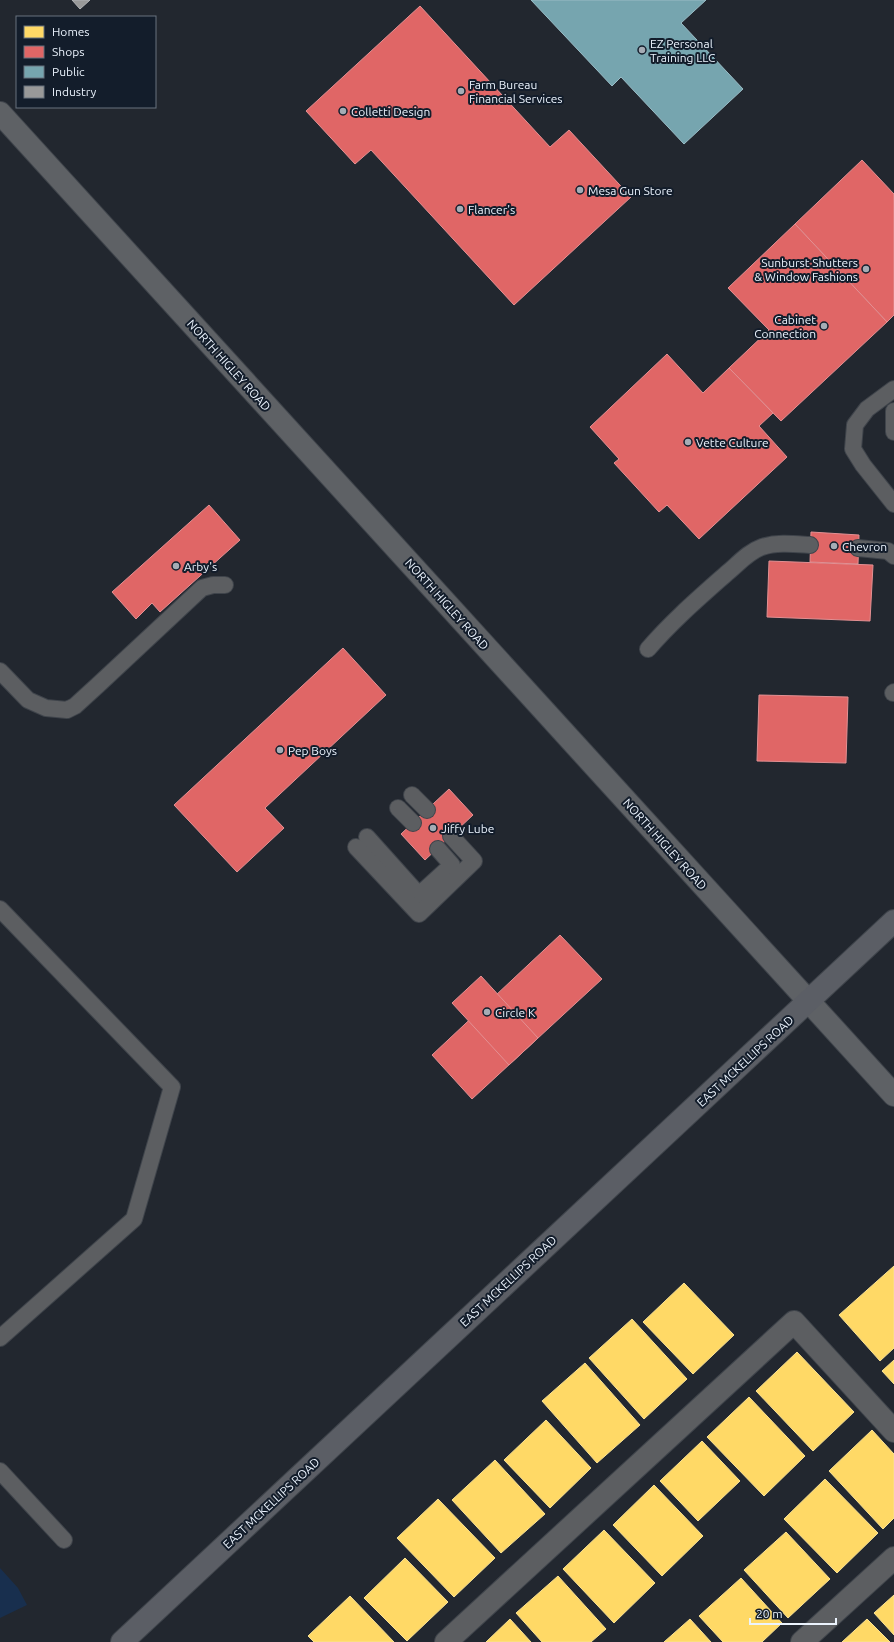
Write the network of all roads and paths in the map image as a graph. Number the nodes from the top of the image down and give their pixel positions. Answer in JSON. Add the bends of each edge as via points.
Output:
{"nodes":[{"id":1,"x":0,"y":113,"type":"edge"},
{"id":2,"x":894,"y":389,"type":"edge"},
{"id":3,"x":894,"y":411,"type":"edge"},
{"id":4,"x":894,"y":432,"type":"edge"},
{"id":5,"x":894,"y":504,"type":"edge"},
{"id":6,"x":810,"y":545,"type":"dead end"},
{"id":7,"x":858,"y":548,"type":"dead end"},
{"id":8,"x":894,"y":556,"type":"edge"},
{"id":9,"x":225,"y":585,"type":"dead end"},
{"id":10,"x":648,"y":649,"type":"dead end"},
{"id":11,"x":0,"y":670,"type":"edge"},
{"id":12,"x":412,"y":795,"type":"dead end"},
{"id":13,"x":398,"y":808,"type":"dead end"},
{"id":14,"x":426,"y":810,"type":"dead end"},
{"id":15,"x":413,"y":823,"type":"dead end"},
{"id":16,"x":451,"y":836,"type":"dead end"},
{"id":17,"x":438,"y":849,"type":"dead end"},
{"id":18,"x":0,"y":908,"type":"edge"},
{"id":19,"x":894,"y":921,"type":"edge"},
{"id":20,"x":809,"y":1002,"type":"junction"},
{"id":21,"x":894,"y":1095,"type":"edge"},
{"id":22,"x":0,"y":1338,"type":"edge"},
{"id":23,"x":894,"y":1431,"type":"edge"},
{"id":24,"x":0,"y":1471,"type":"edge"},
{"id":25,"x":64,"y":1540,"type":"dead end"},
{"id":26,"x":894,"y":1558,"type":"edge"},
{"id":27,"x":122,"y":1642,"type":"edge"},
{"id":28,"x":446,"y":1642,"type":"edge"},
{"id":29,"x":802,"y":1642,"type":"edge"}],
"edges":[{"from":1,"to":20,"type":"main road","name":"NORTH HIGLEY ROAD"},
{"from":2,"to":5,"type":"lane","via":[[867,409],[855,425],[853,448],[862,466]]},
{"from":3,"to":4,"type":"lane"},
{"from":6,"to":10,"type":"lane","via":[[775,544],[750,553],[661,634]]},
{"from":7,"to":8,"type":"lane","via":[[888,551]]},
{"from":9,"to":11,"type":"lane","via":[[202,588],[75,706],[67,710],[46,708],[28,700]]},
{"from":12,"to":14,"type":"lane"},
{"from":13,"to":15,"type":"lane"},
{"from":16,"to":17,"type":"lane","via":[[474,861],[419,914],[361,842],[419,895],[452,865]]},
{"from":18,"to":22,"type":"lane","via":[[172,1087],[134,1219]]},
{"from":19,"to":20,"type":"main road","name":"EAST MCKELLIPS ROAD"},
{"from":20,"to":21,"type":"main road","name":"NORTH HIGLEY ROAD"},
{"from":20,"to":27,"type":"main road","name":"EAST MCKELLIPS ROAD"},
{"from":23,"to":28,"type":"street","via":[[794,1322]]},
{"from":24,"to":25,"type":"lane"},
{"from":26,"to":29,"type":"street"}]}
